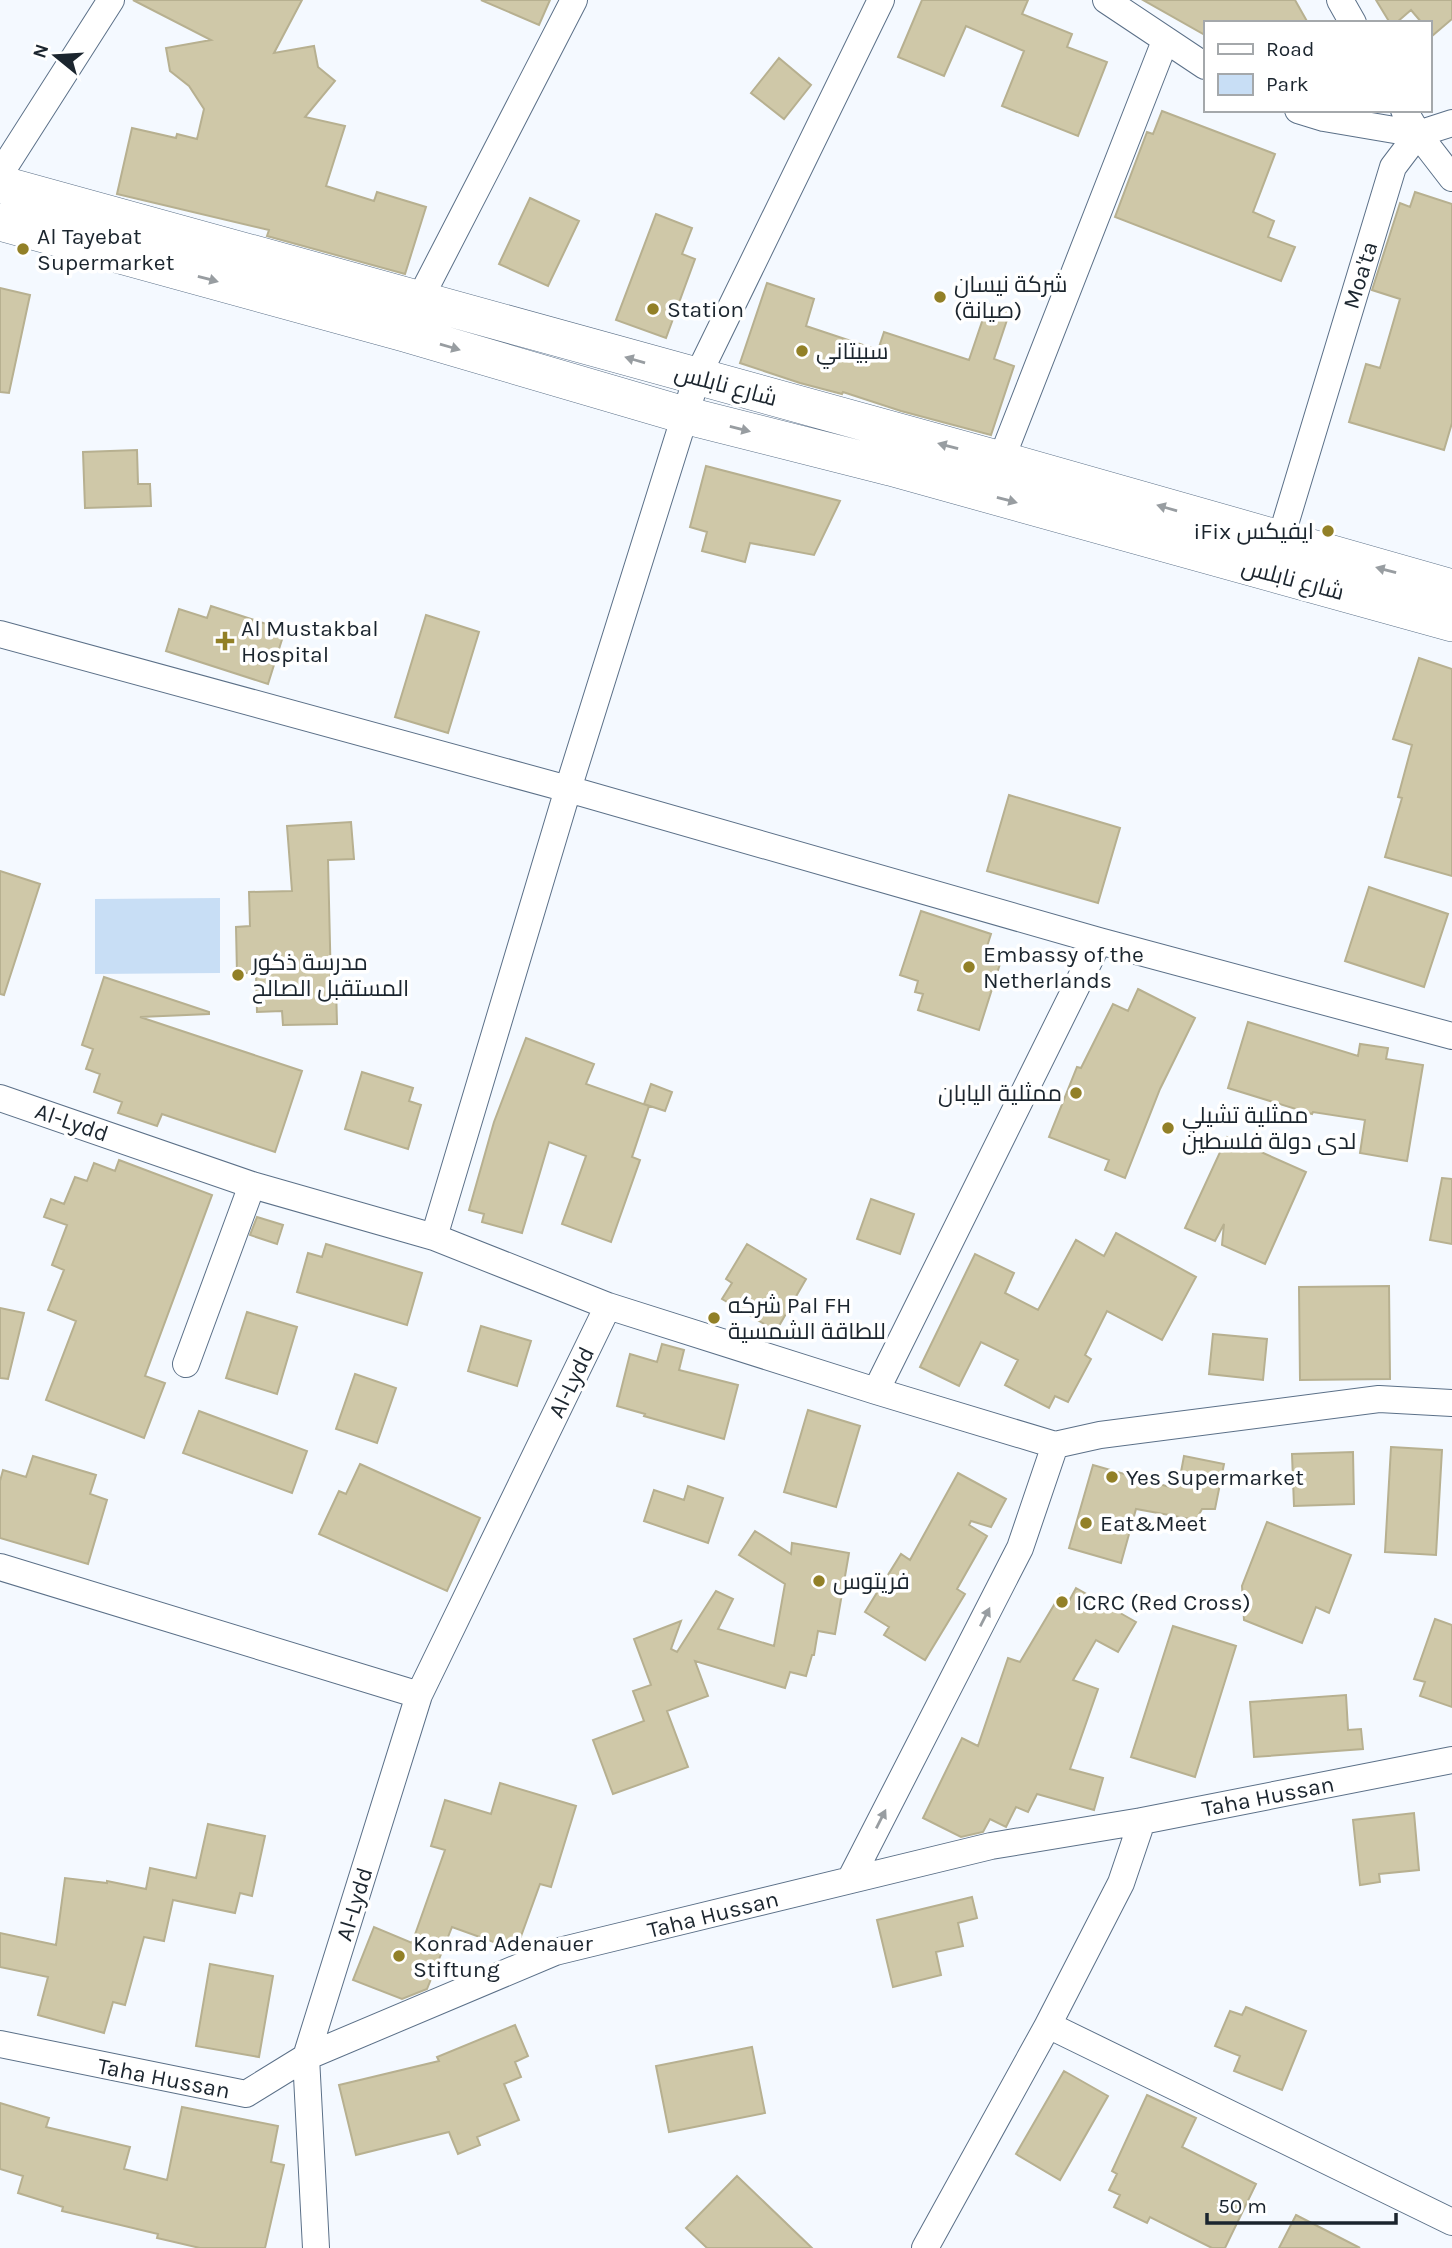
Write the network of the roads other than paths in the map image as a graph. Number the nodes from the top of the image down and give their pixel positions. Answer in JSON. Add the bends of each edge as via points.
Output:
{"nodes":[{"id":1,"x":111,"y":0,"type":"edge"},
{"id":2,"x":574,"y":0,"type":"edge"},
{"id":3,"x":881,"y":0,"type":"edge"},
{"id":4,"x":1106,"y":0,"type":"edge"},
{"id":5,"x":1340,"y":0,"type":"edge"},
{"id":6,"x":1352,"y":21,"type":"edge"},
{"id":7,"x":1165,"y":41,"type":"junction"},
{"id":8,"x":1204,"y":65,"type":"edge"},
{"id":9,"x":1304,"y":112,"type":"edge"},
{"id":10,"x":1405,"y":112,"type":"edge"},
{"id":11,"x":1452,"y":123,"type":"edge"},
{"id":12,"x":1418,"y":134,"type":"junction"},
{"id":13,"x":0,"y":174,"type":"edge"},
{"id":14,"x":1452,"y":178,"type":"edge"},
{"id":15,"x":0,"y":184,"type":"edge"},
{"id":16,"x":0,"y":222,"type":"edge"},
{"id":17,"x":419,"y":299,"type":"junction"},
{"id":18,"x":404,"y":333,"type":"junction"},
{"id":19,"x":697,"y":377,"type":"junction"},
{"id":20,"x":684,"y":415,"type":"junction"},
{"id":21,"x":1000,"y":460,"type":"junction"},
{"id":22,"x":1275,"y":557,"type":"junction"},
{"id":23,"x":1452,"y":588,"type":"edge"},
{"id":24,"x":1452,"y":623,"type":"edge"},
{"id":25,"x":0,"y":634,"type":"edge"},
{"id":26,"x":568,"y":789,"type":"junction"},
{"id":27,"x":1099,"y":941,"type":"junction"},
{"id":28,"x":1452,"y":1035,"type":"edge"},
{"id":29,"x":0,"y":1098,"type":"edge"},
{"id":30,"x":252,"y":1185,"type":"junction"},
{"id":31,"x":434,"y":1237,"type":"junction"},
{"id":32,"x":608,"y":1306,"type":"junction"},
{"id":33,"x":186,"y":1364,"type":"dead end"},
{"id":34,"x":876,"y":1391,"type":"junction"},
{"id":35,"x":1452,"y":1402,"type":"edge"},
{"id":36,"x":1055,"y":1445,"type":"junction"},
{"id":37,"x":0,"y":1567,"type":"edge"},
{"id":38,"x":419,"y":1695,"type":"junction"},
{"id":39,"x":1452,"y":1760,"type":"edge"},
{"id":40,"x":1142,"y":1821,"type":"junction"},
{"id":41,"x":850,"y":1880,"type":"junction"},
{"id":42,"x":1048,"y":2025,"type":"junction"},
{"id":43,"x":0,"y":2045,"type":"edge"},
{"id":44,"x":306,"y":2057,"type":"junction"},
{"id":45,"x":1452,"y":2222,"type":"edge"},
{"id":46,"x":316,"y":2248,"type":"edge"},
{"id":47,"x":925,"y":2248,"type":"edge"}],
"edges":[{"from":1,"to":13,"type":"street"},
{"from":2,"to":17,"type":"street"},
{"from":3,"to":19,"type":"street"},
{"from":4,"to":7,"type":"street"},
{"from":5,"to":6,"type":"street"},
{"from":7,"to":8,"type":"street"},
{"from":7,"to":21,"type":"street"},
{"from":9,"to":12,"type":"street"},
{"from":10,"to":12,"type":"street"},
{"from":11,"to":12,"type":"street"},
{"from":12,"to":14,"type":"street"},
{"from":12,"to":22,"type":"street","name":"Moa'ta","via":[[1393,167]]},
{"from":15,"to":17,"type":"main road","name":"شارع نابلس"},
{"from":16,"to":18,"type":"main road","name":"شارع نابلس","one_way":true},
{"from":17,"to":18,"type":"street"},
{"from":19,"to":17,"type":"main road","name":"شارع نابلس","one_way":true},
{"from":18,"to":20,"type":"main road","name":"شارع نابلس","one_way":true},
{"from":19,"to":20,"type":"street"},
{"from":21,"to":19,"type":"main road","name":"شارع نابلس","one_way":true},
{"from":20,"to":22,"type":"main road","name":"شارع نابلس","one_way":true},
{"from":20,"to":26,"type":"street"},
{"from":22,"to":21,"type":"main road","name":"شارع نابلس","one_way":true},
{"from":23,"to":22,"type":"main road","name":"شارع نابلس","one_way":true},
{"from":22,"to":24,"type":"main road","name":"شارع نابلس"},
{"from":25,"to":26,"type":"street"},
{"from":26,"to":27,"type":"street"},
{"from":26,"to":31,"type":"street"},
{"from":27,"to":28,"type":"street"},
{"from":27,"to":34,"type":"street"},
{"from":29,"to":30,"type":"street","name":"Al-Lydd"},
{"from":30,"to":31,"type":"street","name":"Al-Lydd"},
{"from":30,"to":33,"type":"street"},
{"from":31,"to":32,"type":"street","name":"Al-Lydd"},
{"from":32,"to":34,"type":"street"},
{"from":32,"to":38,"type":"street","name":"Al-Lydd"},
{"from":34,"to":36,"type":"street"},
{"from":35,"to":36,"type":"street","via":[[1379,1399],[1100,1435]]},
{"from":41,"to":36,"type":"street","one_way":true,"via":[[1020,1548]]},
{"from":37,"to":38,"type":"street"},
{"from":38,"to":44,"type":"street","name":"Al-Lydd"},
{"from":39,"to":40,"type":"street","name":"Taha Hussan"},
{"from":40,"to":41,"type":"street","name":"Taha Hussan","via":[[991,1846]]},
{"from":40,"to":42,"type":"street","via":[[1121,1882]]},
{"from":41,"to":44,"type":"street","name":"Taha Hussan","via":[[555,1952]]},
{"from":42,"to":45,"type":"street"},
{"from":42,"to":47,"type":"street"},
{"from":43,"to":44,"type":"street","name":"Taha Hussan","via":[[246,2094]]},
{"from":44,"to":46,"type":"street"}]}
